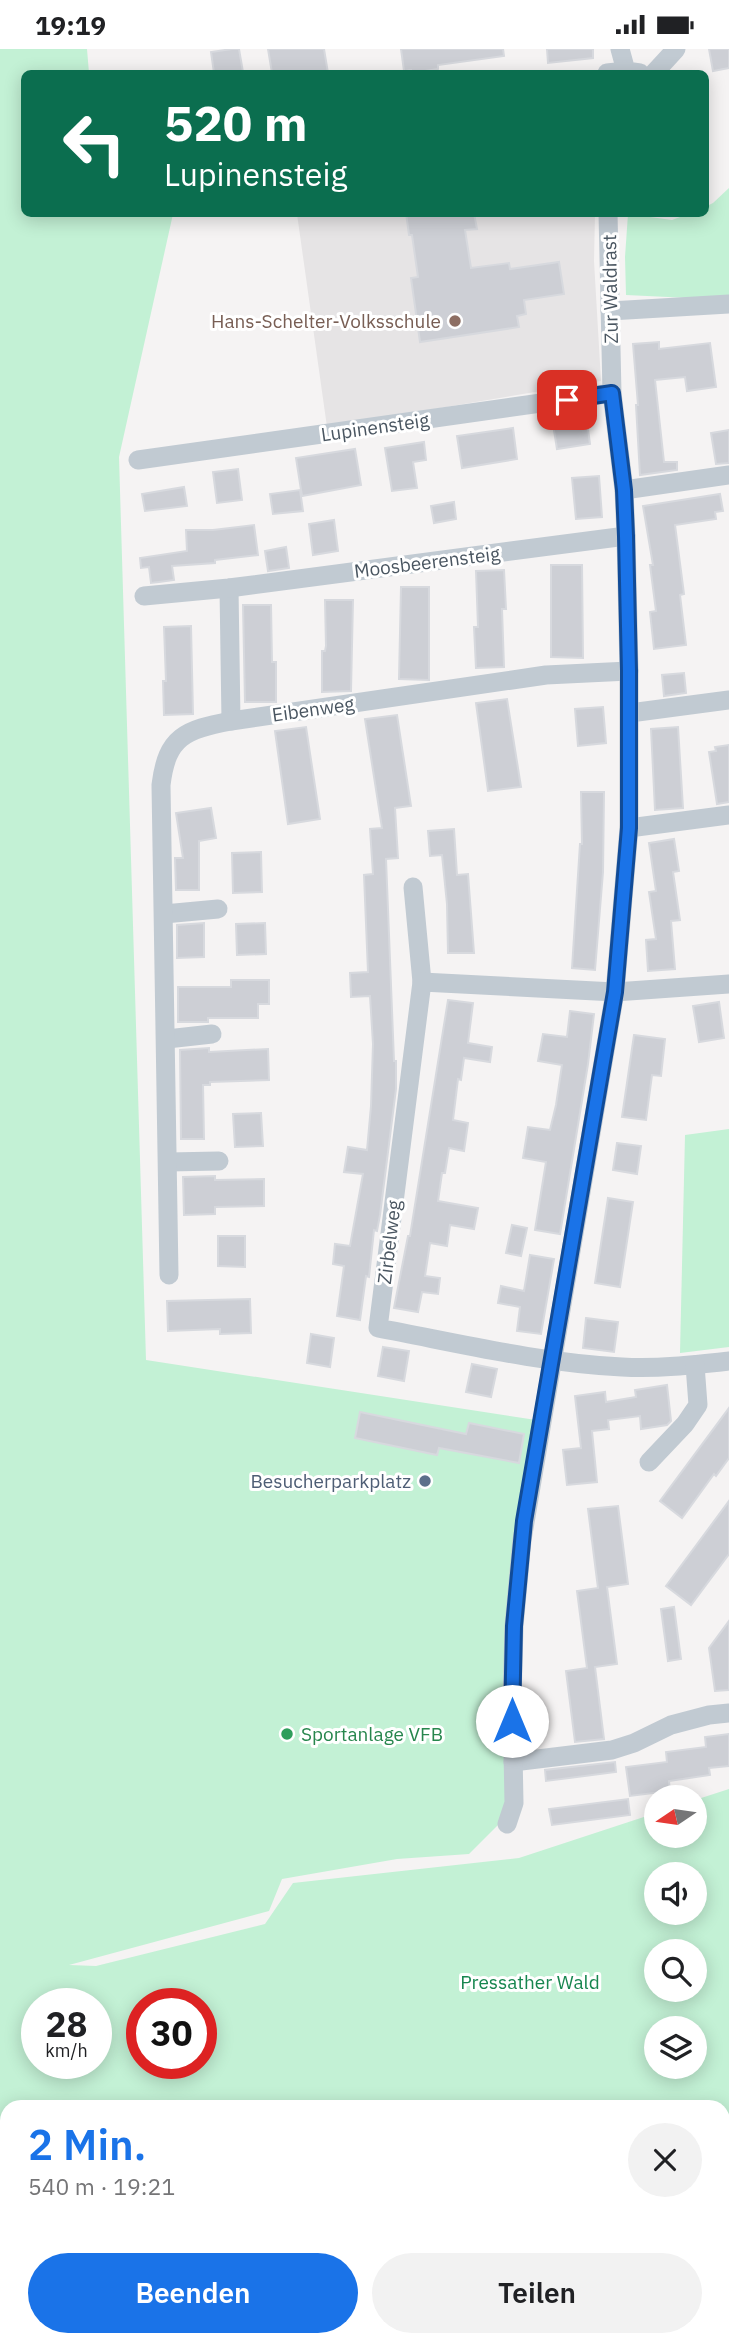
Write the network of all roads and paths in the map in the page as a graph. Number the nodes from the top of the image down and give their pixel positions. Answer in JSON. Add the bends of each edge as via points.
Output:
{"nodes":[{"id":1,"x":620,"y":49,"type":"edge"},
{"id":2,"x":676,"y":49,"type":"edge"},
{"id":3,"x":624,"y":70,"type":"edge"},
{"id":4,"x":657,"y":70,"type":"edge"},
{"id":5,"x":608,"y":217,"type":"edge"},
{"id":6,"x":729,"y":304,"type":"edge"},
{"id":7,"x":610,"y":311,"type":"junction"},
{"id":8,"x":612,"y":393,"type":"junction"},
{"id":9,"x":138,"y":460,"type":"dead end"},
{"id":10,"x":729,"y":475,"type":"edge"},
{"id":11,"x":624,"y":490,"type":"junction"},
{"id":12,"x":626,"y":536,"type":"junction"},
{"id":13,"x":229,"y":588,"type":"junction"},
{"id":14,"x":144,"y":596,"type":"dead end"},
{"id":15,"x":629,"y":671,"type":"junction"},
{"id":16,"x":729,"y":700,"type":"edge"},
{"id":17,"x":629,"y":713,"type":"junction"},
{"id":18,"x":231,"y":721,"type":"junction"},
{"id":19,"x":729,"y":815,"type":"edge"},
{"id":20,"x":629,"y":828,"type":"junction"},
{"id":21,"x":413,"y":887,"type":"dead end"},
{"id":22,"x":218,"y":909,"type":"dead end"},
{"id":23,"x":163,"y":913,"type":"junction"},
{"id":24,"x":422,"y":982,"type":"junction"},
{"id":25,"x":729,"y":984,"type":"edge"},
{"id":26,"x":615,"y":992,"type":"junction"},
{"id":27,"x":212,"y":1034,"type":"dead end"},
{"id":28,"x":166,"y":1039,"type":"junction"},
{"id":29,"x":219,"y":1161,"type":"dead end"},
{"id":30,"x":168,"y":1162,"type":"junction"},
{"id":31,"x":169,"y":1275,"type":"dead end"},
{"id":32,"x":551,"y":1359,"type":"junction"},
{"id":33,"x":729,"y":1361,"type":"edge"},
{"id":34,"x":695,"y":1365,"type":"junction"},
{"id":35,"x":649,"y":1462,"type":"dead end"},
{"id":36,"x":729,"y":1713,"type":"edge"},
{"id":37,"x":513,"y":1762,"type":"junction"},
{"id":38,"x":507,"y":1824,"type":"dead end"}],
"edges":[{"from":1,"to":3,"type":"street"},
{"from":2,"to":4,"type":"street"},
{"from":5,"to":7,"type":"street","name":"Zur Waldrast"},
{"from":6,"to":7,"type":"street"},
{"from":7,"to":8,"type":"street","name":"Zur Waldrast"},
{"from":8,"to":9,"type":"street","name":"Lupinensteig"},
{"from":8,"to":11,"type":"street","name":"Zur Waldrast"},
{"from":10,"to":11,"type":"street"},
{"from":11,"to":12,"type":"street","name":"Zur Waldrast"},
{"from":12,"to":13,"type":"street","name":"Moosbeerensteig"},
{"from":12,"to":15,"type":"street","name":"Zur Waldrast"},
{"from":13,"to":14,"type":"street","name":"Moosbeerensteig"},
{"from":13,"to":18,"type":"street"},
{"from":15,"to":17,"type":"street","name":"Zur Waldrast"},
{"from":15,"to":18,"type":"street","name":"Eibenweg","via":[[546,675]]},
{"from":16,"to":17,"type":"street"},
{"from":17,"to":20,"type":"street","name":"Zur Waldrast"},
{"from":18,"to":23,"type":"street","name":"Eibenweg","via":[[206,726],[176,741],[164,760]]},
{"from":19,"to":20,"type":"street"},
{"from":20,"to":26,"type":"street","name":"Zur Waldrast"},
{"from":21,"to":24,"type":"street","name":"Zirbelweg"},
{"from":22,"to":23,"type":"street"},
{"from":23,"to":28,"type":"street","name":"Eibenweg"},
{"from":24,"to":26,"type":"street"},
{"from":24,"to":32,"type":"street","name":"Zirbelweg","via":[[378,1328]]},
{"from":25,"to":26,"type":"street"},
{"from":26,"to":32,"type":"street","name":"Zur Waldrast"},
{"from":27,"to":28,"type":"street"},
{"from":28,"to":30,"type":"street","name":"Eibenweg"},
{"from":29,"to":30,"type":"street"},
{"from":30,"to":31,"type":"street","name":"Eibenweg"},
{"from":32,"to":34,"type":"street","via":[[621,1367]]},
{"from":32,"to":37,"type":"street","name":"Zur Waldrast","via":[[519,1564]]},
{"from":33,"to":34,"type":"street"},
{"from":34,"to":35,"type":"street","via":[[698,1405]]},
{"from":36,"to":37,"type":"street","via":[[671,1725],[612,1750]]},
{"from":37,"to":38,"type":"street","name":"Zur Waldrast","via":[[514,1803]]}]}
